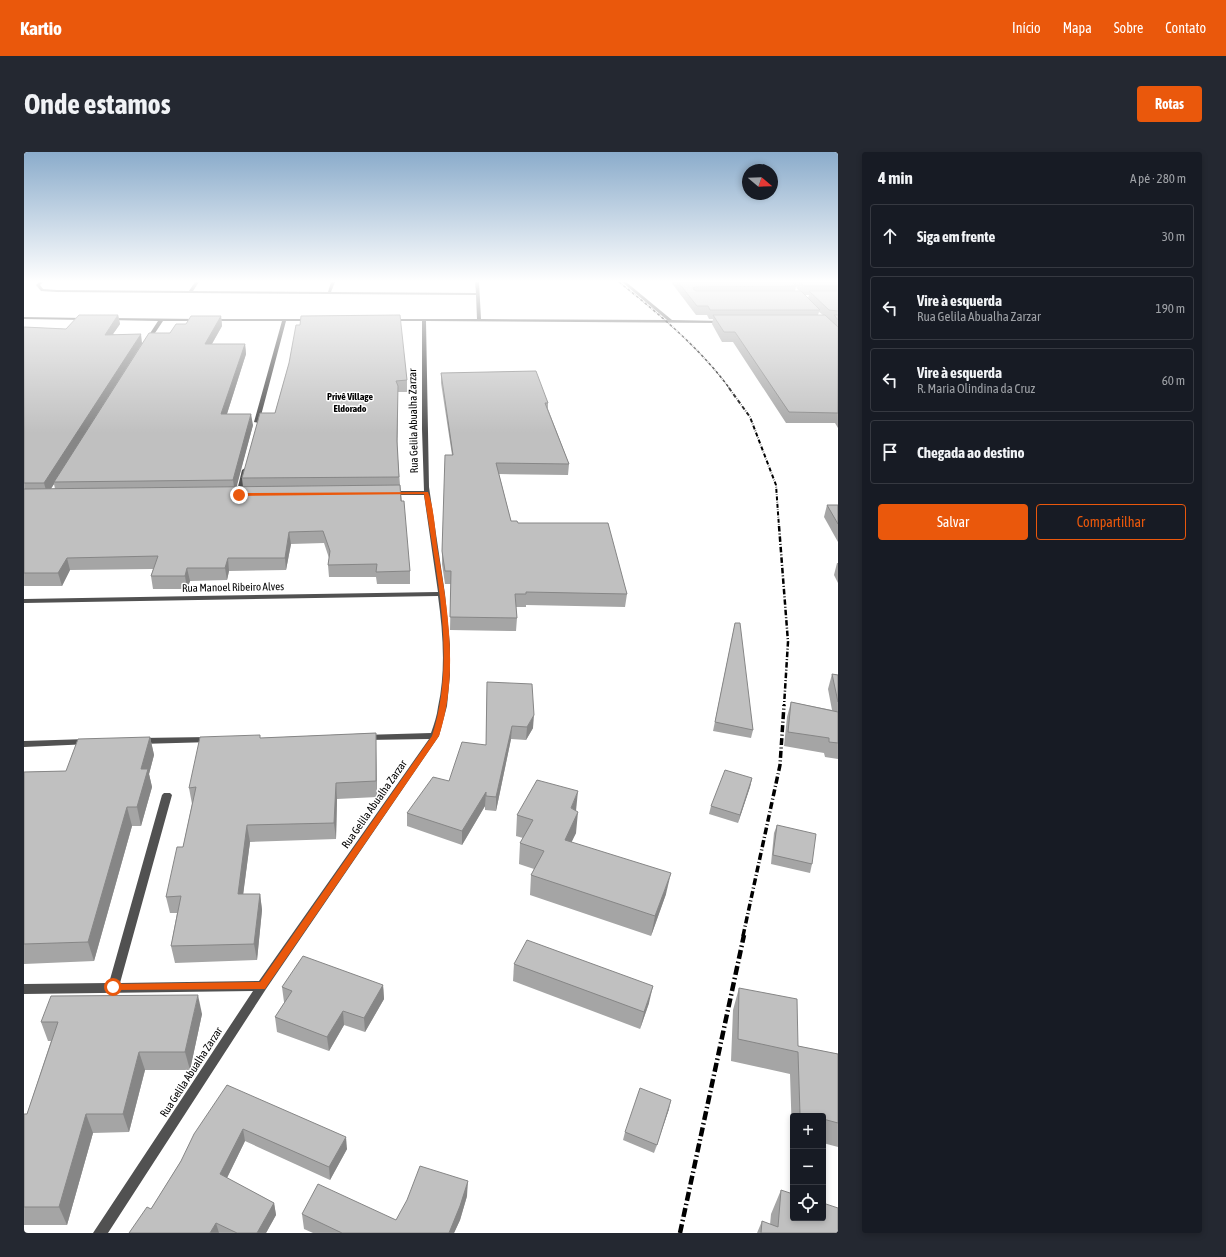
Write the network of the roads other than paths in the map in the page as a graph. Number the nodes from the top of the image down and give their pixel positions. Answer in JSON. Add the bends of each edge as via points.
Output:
{"nodes":[{"id":1,"x":153,"y":332,"type":"edge"},
{"id":2,"x":281,"y":332,"type":"edge"},
{"id":3,"x":424,"y":332,"type":"edge"},
{"id":4,"x":144,"y":346,"type":"edge"},
{"id":5,"x":256,"y":426,"type":"edge"},
{"id":6,"x":246,"y":464,"type":"edge"},
{"id":7,"x":387,"y":493,"type":"edge"},
{"id":8,"x":426,"y":493,"type":"junction"},
{"id":9,"x":246,"y":494,"type":"edge"},
{"id":10,"x":231,"y":495,"type":"edge"},
{"id":11,"x":239,"y":495,"type":"junction"},
{"id":12,"x":442,"y":594,"type":"junction"},
{"id":13,"x":24,"y":601,"type":"edge"},
{"id":14,"x":435,"y":736,"type":"junction"},
{"id":15,"x":356,"y":737,"type":"edge"},
{"id":16,"x":222,"y":740,"type":"edge"},
{"id":17,"x":95,"y":742,"type":"edge"},
{"id":18,"x":135,"y":742,"type":"edge"},
{"id":19,"x":24,"y":744,"type":"edge"},
{"id":20,"x":167,"y":795,"type":"dead end"},
{"id":21,"x":262,"y":986,"type":"junction"},
{"id":22,"x":113,"y":987,"type":"junction"},
{"id":23,"x":24,"y":988,"type":"edge"},
{"id":24,"x":100,"y":1233,"type":"edge"}],
"edges":[{"from":1,"to":4,"type":"street"},
{"from":2,"to":5,"type":"street"},
{"from":3,"to":8,"type":"street","name":"Rua Gelila Abualha Zarzar"},
{"from":6,"to":11,"type":"street"},
{"from":7,"to":8,"type":"street"},
{"from":8,"to":12,"type":"street","name":"Rua Gelila Abualha Zarzar"},
{"from":9,"to":11,"type":"street"},
{"from":10,"to":11,"type":"street"},
{"from":12,"to":13,"type":"street","name":"Rua Manoel Ribeiro Alves"},
{"from":12,"to":14,"type":"street","name":"Rua Gelila Abualha Zarzar","via":[[448,656],[442,716]]},
{"from":14,"to":15,"type":"street"},
{"from":14,"to":21,"type":"street","name":"Rua Gelila Abualha Zarzar"},
{"from":16,"to":18,"type":"street"},
{"from":17,"to":19,"type":"street"},
{"from":20,"to":22,"type":"street"},
{"from":21,"to":22,"type":"street"},
{"from":21,"to":24,"type":"street","name":"Rua Gelila Abualha Zarzar"},
{"from":22,"to":23,"type":"street"}]}
